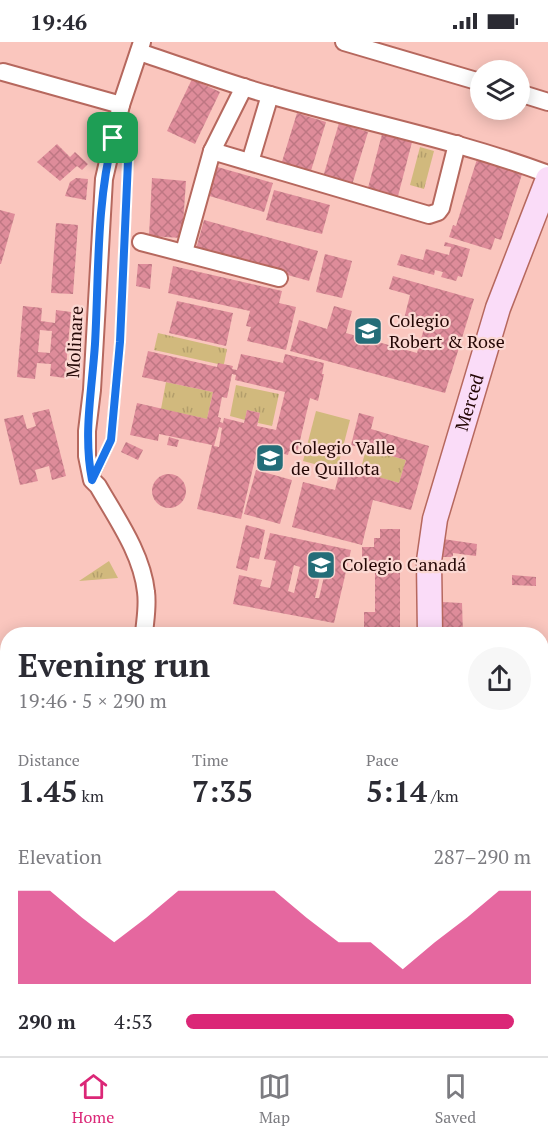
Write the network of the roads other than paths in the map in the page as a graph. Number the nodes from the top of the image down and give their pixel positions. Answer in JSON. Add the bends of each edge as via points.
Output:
{"nodes":[{"id":1,"x":344,"y":42,"type":"edge"},
{"id":2,"x":141,"y":47,"type":"edge"},
{"id":3,"x":3,"y":72,"type":"dead end"},
{"id":4,"x":470,"y":79,"type":"edge"},
{"id":5,"x":244,"y":87,"type":"junction"},
{"id":6,"x":270,"y":95,"type":"junction"},
{"id":7,"x":530,"y":96,"type":"edge"},
{"id":8,"x":548,"y":102,"type":"edge"},
{"id":9,"x":122,"y":105,"type":"junction"},
{"id":10,"x":113,"y":138,"type":"junction"},
{"id":11,"x":457,"y":144,"type":"junction"},
{"id":12,"x":212,"y":152,"type":"junction"},
{"id":13,"x":250,"y":162,"type":"junction"},
{"id":14,"x":548,"y":174,"type":"edge"},
{"id":15,"x":548,"y":179,"type":"edge"},
{"id":16,"x":141,"y":242,"type":"dead end"},
{"id":17,"x":184,"y":252,"type":"junction"},
{"id":18,"x":279,"y":278,"type":"dead end"},
{"id":19,"x":92,"y":480,"type":"junction"},
{"id":20,"x":144,"y":627,"type":"edge"},
{"id":21,"x":430,"y":627,"type":"edge"}],
"edges":[{"from":1,"to":4,"type":"street"},
{"from":2,"to":5,"type":"street"},
{"from":2,"to":9,"type":"street","name":"Molinare"},
{"from":3,"to":9,"type":"street"},
{"from":5,"to":6,"type":"street"},
{"from":5,"to":12,"type":"street"},
{"from":6,"to":11,"type":"street"},
{"from":6,"to":13,"type":"street"},
{"from":7,"to":8,"type":"street"},
{"from":9,"to":10,"type":"street","name":"Molinare"},
{"from":10,"to":19,"type":"street","name":"Molinare","via":[[104,179],[87,431]]},
{"from":10,"to":19,"type":"lane","via":[[124,148],[128,161],[120,342],[111,440]]},
{"from":11,"to":13,"type":"street","via":[[441,208],[429,215]]},
{"from":11,"to":14,"type":"street"},
{"from":12,"to":13,"type":"street"},
{"from":12,"to":17,"type":"street"},
{"from":15,"to":21,"type":"main road","name":"Merced","via":[[498,308],[435,519],[429,561]]},
{"from":16,"to":17,"type":"street"},
{"from":17,"to":18,"type":"street"},
{"from":19,"to":20,"type":"street","name":"Molinare","via":[[130,543],[144,579]]}]}
